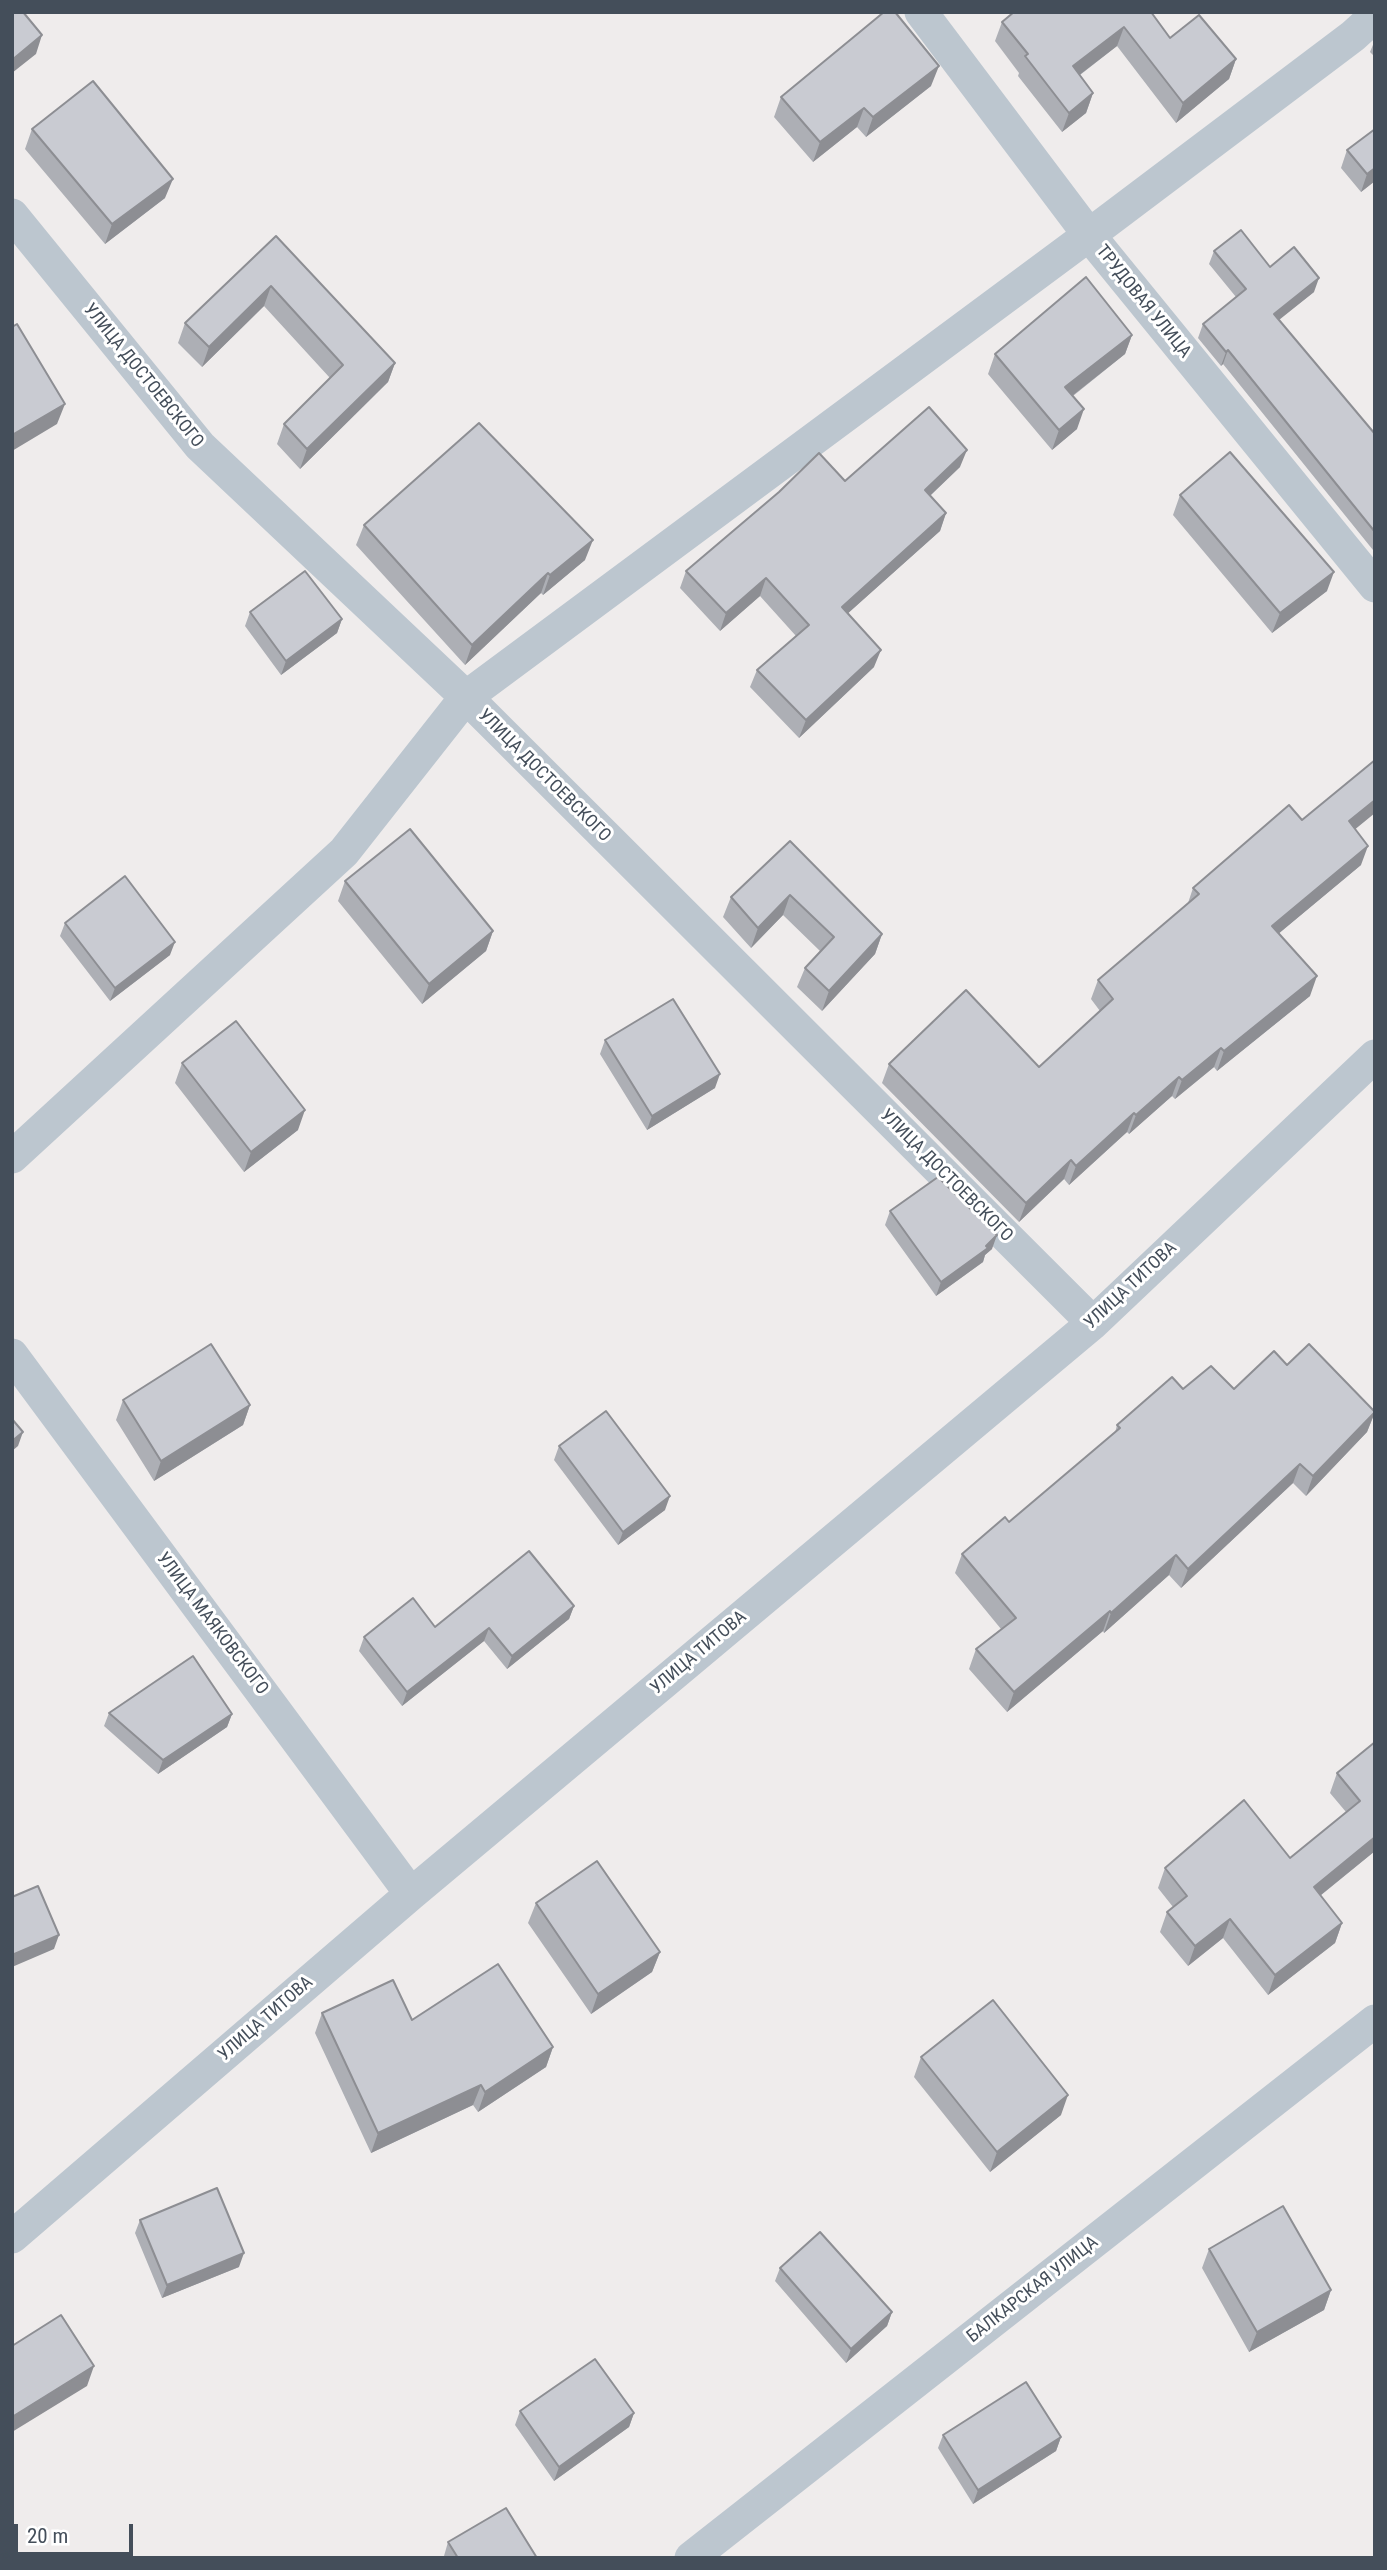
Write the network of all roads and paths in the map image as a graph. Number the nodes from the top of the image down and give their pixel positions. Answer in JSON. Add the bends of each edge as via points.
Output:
{"nodes":[{"id":1,"x":921,"y":12,"type":"edge"},
{"id":2,"x":1375,"y":16,"type":"edge"},
{"id":3,"x":12,"y":215,"type":"edge"},
{"id":4,"x":1089,"y":235,"type":"junction"},
{"id":5,"x":1375,"y":586,"type":"edge"},
{"id":6,"x":466,"y":697,"type":"junction"},
{"id":7,"x":1375,"y":1056,"type":"edge"},
{"id":8,"x":12,"y":1157,"type":"edge"},
{"id":9,"x":1093,"y":1323,"type":"junction"},
{"id":10,"x":12,"y":1355,"type":"edge"},
{"id":11,"x":411,"y":1894,"type":"junction"},
{"id":12,"x":1375,"y":2021,"type":"edge"},
{"id":13,"x":12,"y":2237,"type":"edge"},
{"id":14,"x":691,"y":2558,"type":"edge"}],
"edges":[{"from":1,"to":4,"type":"street","name":"ТРУДОВАЯ УЛИЦА"},
{"from":2,"to":4,"type":"street"},
{"from":3,"to":6,"type":"street","name":"УЛИЦА ДОСТОЕВСКОГО","via":[[200,446]]},
{"from":4,"to":5,"type":"street","name":"ТРУДОВАЯ УЛИЦА"},
{"from":4,"to":6,"type":"street"},
{"from":6,"to":8,"type":"street","via":[[344,852]]},
{"from":6,"to":9,"type":"street","name":"УЛИЦА ДОСТОЕВСКОГО"},
{"from":7,"to":9,"type":"street","name":"УЛИЦА ТИТОВА"},
{"from":9,"to":11,"type":"street","name":"УЛИЦА ТИТОВА"},
{"from":10,"to":11,"type":"street","name":"УЛИЦА МАЯКОВСКОГО"},
{"from":11,"to":13,"type":"street","name":"УЛИЦА ТИТОВА"},
{"from":12,"to":14,"type":"street","name":"БАЛКАРСКАЯ УЛИЦА"}]}
